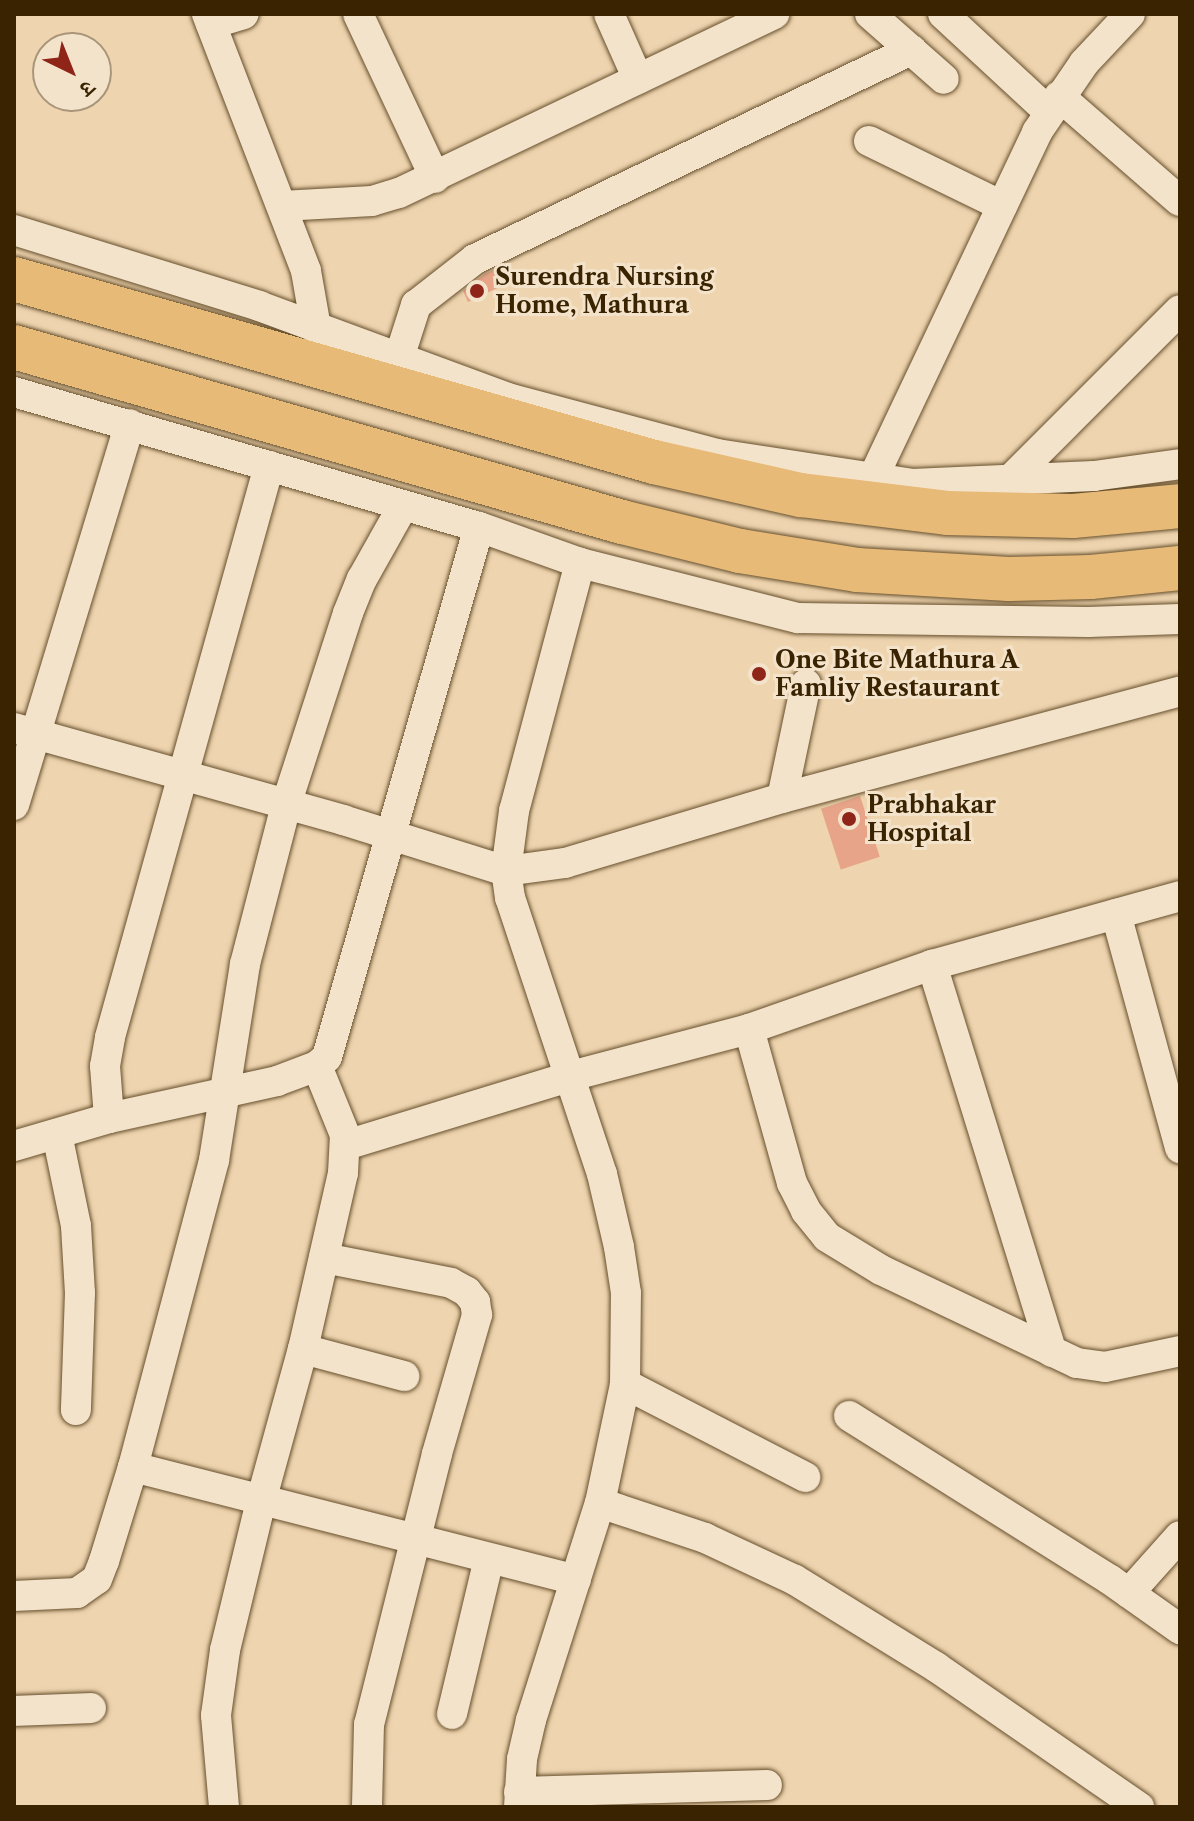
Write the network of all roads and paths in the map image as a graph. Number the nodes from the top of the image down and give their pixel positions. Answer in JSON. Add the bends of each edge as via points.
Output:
{"nodes":[{"id":1,"x":244,"y":14,"type":"edge"},
{"id":2,"x":358,"y":14,"type":"edge"},
{"id":3,"x":609,"y":14,"type":"edge"},
{"id":4,"x":774,"y":14,"type":"edge"},
{"id":5,"x":870,"y":14,"type":"edge"},
{"id":6,"x":943,"y":14,"type":"edge"},
{"id":7,"x":1130,"y":14,"type":"edge"},
{"id":8,"x":209,"y":19,"type":"edge"},
{"id":9,"x":912,"y":50,"type":"junction"},
{"id":10,"x":638,"y":79,"type":"junction"},
{"id":11,"x":944,"y":79,"type":"dead end"},
{"id":12,"x":1054,"y":104,"type":"junction"},
{"id":13,"x":869,"y":141,"type":"dead end"},
{"id":14,"x":435,"y":178,"type":"junction"},
{"id":15,"x":1180,"y":201,"type":"edge"},
{"id":16,"x":282,"y":206,"type":"junction"},
{"id":17,"x":1002,"y":206,"type":"junction"},
{"id":18,"x":14,"y":230,"type":"edge"},
{"id":19,"x":14,"y":279,"type":"edge"},
{"id":20,"x":1180,"y":310,"type":"edge"},
{"id":21,"x":316,"y":328,"type":"junction"},
{"id":22,"x":14,"y":347,"type":"edge"},
{"id":23,"x":399,"y":358,"type":"junction"},
{"id":24,"x":14,"y":393,"type":"edge"},
{"id":25,"x":130,"y":424,"type":"junction"},
{"id":26,"x":1180,"y":464,"type":"edge"},
{"id":27,"x":269,"y":466,"type":"junction"},
{"id":28,"x":873,"y":478,"type":"junction"},
{"id":29,"x":1010,"y":480,"type":"junction"},
{"id":30,"x":403,"y":506,"type":"junction"},
{"id":31,"x":1180,"y":506,"type":"edge"},
{"id":32,"x":479,"y":527,"type":"junction"},
{"id":33,"x":580,"y":563,"type":"junction"},
{"id":34,"x":1180,"y":568,"type":"edge"},
{"id":35,"x":1180,"y":619,"type":"edge"},
{"id":36,"x":806,"y":684,"type":"dead end"},
{"id":37,"x":1180,"y":691,"type":"edge"},
{"id":38,"x":24,"y":731,"type":"edge"},
{"id":39,"x":180,"y":776,"type":"junction"},
{"id":40,"x":782,"y":798,"type":"junction"},
{"id":41,"x":14,"y":805,"type":"edge"},
{"id":42,"x":286,"y":805,"type":"junction"},
{"id":43,"x":392,"y":835,"type":"junction"},
{"id":44,"x":506,"y":871,"type":"junction"},
{"id":45,"x":1180,"y":896,"type":"edge"},
{"id":46,"x":1116,"y":914,"type":"junction"},
{"id":47,"x":932,"y":965,"type":"junction"},
{"id":48,"x":749,"y":1029,"type":"junction"},
{"id":49,"x":317,"y":1066,"type":"junction"},
{"id":50,"x":571,"y":1076,"type":"junction"},
{"id":51,"x":226,"y":1092,"type":"junction"},
{"id":52,"x":109,"y":1118,"type":"junction"},
{"id":53,"x":57,"y":1134,"type":"junction"},
{"id":54,"x":346,"y":1145,"type":"junction"},
{"id":55,"x":14,"y":1146,"type":"edge"},
{"id":56,"x":1180,"y":1148,"type":"edge"},
{"id":57,"x":324,"y":1258,"type":"junction"},
{"id":58,"x":303,"y":1349,"type":"junction"},
{"id":59,"x":1180,"y":1351,"type":"edge"},
{"id":60,"x":1052,"y":1352,"type":"junction"},
{"id":61,"x":404,"y":1376,"type":"dead end"},
{"id":62,"x":625,"y":1384,"type":"junction"},
{"id":63,"x":76,"y":1410,"type":"dead end"},
{"id":64,"x":849,"y":1416,"type":"dead end"},
{"id":65,"x":133,"y":1467,"type":"junction"},
{"id":66,"x":805,"y":1477,"type":"dead end"},
{"id":67,"x":261,"y":1501,"type":"junction"},
{"id":68,"x":600,"y":1503,"type":"junction"},
{"id":69,"x":1180,"y":1536,"type":"edge"},
{"id":70,"x":416,"y":1540,"type":"junction"},
{"id":71,"x":489,"y":1559,"type":"junction"},
{"id":72,"x":576,"y":1580,"type":"junction"},
{"id":73,"x":1129,"y":1593,"type":"junction"},
{"id":74,"x":14,"y":1596,"type":"edge"},
{"id":75,"x":1180,"y":1629,"type":"edge"},
{"id":76,"x":91,"y":1708,"type":"dead end"},
{"id":77,"x":14,"y":1711,"type":"edge"},
{"id":78,"x":452,"y":1714,"type":"dead end"},
{"id":79,"x":767,"y":1785,"type":"dead end"},
{"id":80,"x":519,"y":1800,"type":"edge"},
{"id":81,"x":224,"y":1807,"type":"edge"},
{"id":82,"x":367,"y":1807,"type":"edge"},
{"id":83,"x":1139,"y":1807,"type":"edge"}],
"edges":[{"from":1,"to":8,"type":"street"},
{"from":2,"to":14,"type":"street"},
{"from":3,"to":10,"type":"street"},
{"from":4,"to":10,"type":"street"},
{"from":5,"to":9,"type":"street"},
{"from":6,"to":12,"type":"street"},
{"from":7,"to":12,"type":"street"},
{"from":8,"to":16,"type":"street"},
{"from":9,"to":11,"type":"street"},
{"from":9,"to":23,"type":"street","via":[[475,259],[416,305]]},
{"from":10,"to":14,"type":"street"},
{"from":12,"to":15,"type":"street"},
{"from":12,"to":17,"type":"street"},
{"from":13,"to":17,"type":"street"},
{"from":14,"to":16,"type":"street","via":[[372,201]]},
{"from":16,"to":21,"type":"street","via":[[306,271]]},
{"from":17,"to":28,"type":"street"},
{"from":18,"to":21,"type":"street"},
{"from":19,"to":31,"type":"highway","via":[[654,462],[801,495],[947,513],[1073,516]]},
{"from":20,"to":29,"type":"street"},
{"from":21,"to":23,"type":"street"},
{"from":22,"to":34,"type":"highway","via":[[622,522],[740,551],[857,570],[1009,579]]},
{"from":23,"to":28,"type":"street","via":[[508,398],[717,454]]},
{"from":24,"to":25,"type":"street"},
{"from":25,"to":27,"type":"street"},
{"from":25,"to":38,"type":"street"},
{"from":26,"to":29,"type":"street"},
{"from":27,"to":30,"type":"street"},
{"from":27,"to":39,"type":"street"},
{"from":28,"to":29,"type":"street","via":[[912,484]]},
{"from":30,"to":32,"type":"street"},
{"from":30,"to":42,"type":"street","via":[[362,579],[334,647]]},
{"from":32,"to":33,"type":"street"},
{"from":32,"to":43,"type":"street"},
{"from":33,"to":35,"type":"street","via":[[798,618]]},
{"from":33,"to":44,"type":"street","via":[[514,811]]},
{"from":36,"to":40,"type":"street"},
{"from":37,"to":40,"type":"street"},
{"from":38,"to":39,"type":"street"},
{"from":38,"to":41,"type":"street"},
{"from":39,"to":42,"type":"street"},
{"from":39,"to":52,"type":"street","via":[[110,1037],[105,1066]]},
{"from":40,"to":44,"type":"street","via":[[565,863]]},
{"from":42,"to":43,"type":"street"},
{"from":42,"to":51,"type":"street","via":[[245,964]]},
{"from":43,"to":44,"type":"street"},
{"from":43,"to":49,"type":"street","via":[[327,1057]]},
{"from":44,"to":50,"type":"street","via":[[510,898]]},
{"from":45,"to":46,"type":"street"},
{"from":46,"to":47,"type":"street"},
{"from":46,"to":56,"type":"street"},
{"from":47,"to":48,"type":"street"},
{"from":47,"to":60,"type":"street"},
{"from":48,"to":50,"type":"street"},
{"from":48,"to":60,"type":"street","via":[[792,1183],[827,1237],[881,1270]]},
{"from":49,"to":51,"type":"street"},
{"from":49,"to":54,"type":"street","via":[[340,1117]]},
{"from":50,"to":54,"type":"street"},
{"from":50,"to":62,"type":"street","via":[[619,1247],[626,1293]]},
{"from":51,"to":52,"type":"street"},
{"from":51,"to":65,"type":"street","via":[[199,1223]]},
{"from":52,"to":53,"type":"street"},
{"from":53,"to":55,"type":"street"},
{"from":53,"to":63,"type":"street","via":[[76,1226]]},
{"from":54,"to":57,"type":"street"},
{"from":57,"to":58,"type":"street"},
{"from":57,"to":70,"type":"street","via":[[451,1283],[475,1302],[474,1332]]},
{"from":58,"to":61,"type":"street"},
{"from":58,"to":67,"type":"street"},
{"from":59,"to":60,"type":"street","via":[[1105,1367]]},
{"from":62,"to":66,"type":"street"},
{"from":62,"to":68,"type":"street"},
{"from":64,"to":73,"type":"street"},
{"from":65,"to":67,"type":"street"},
{"from":65,"to":74,"type":"street","via":[[97,1579],[77,1593]]},
{"from":67,"to":70,"type":"street"},
{"from":67,"to":81,"type":"street","via":[[220,1680],[216,1746]]},
{"from":68,"to":72,"type":"street"},
{"from":68,"to":83,"type":"street","via":[[692,1533],[795,1580],[936,1667]]},
{"from":69,"to":73,"type":"street"},
{"from":70,"to":71,"type":"street"},
{"from":70,"to":82,"type":"street","via":[[369,1724]]},
{"from":71,"to":72,"type":"street"},
{"from":71,"to":78,"type":"street"},
{"from":72,"to":80,"type":"street","via":[[531,1720]]},
{"from":73,"to":75,"type":"street"},
{"from":76,"to":77,"type":"street"},
{"from":79,"to":80,"type":"street"}]}
